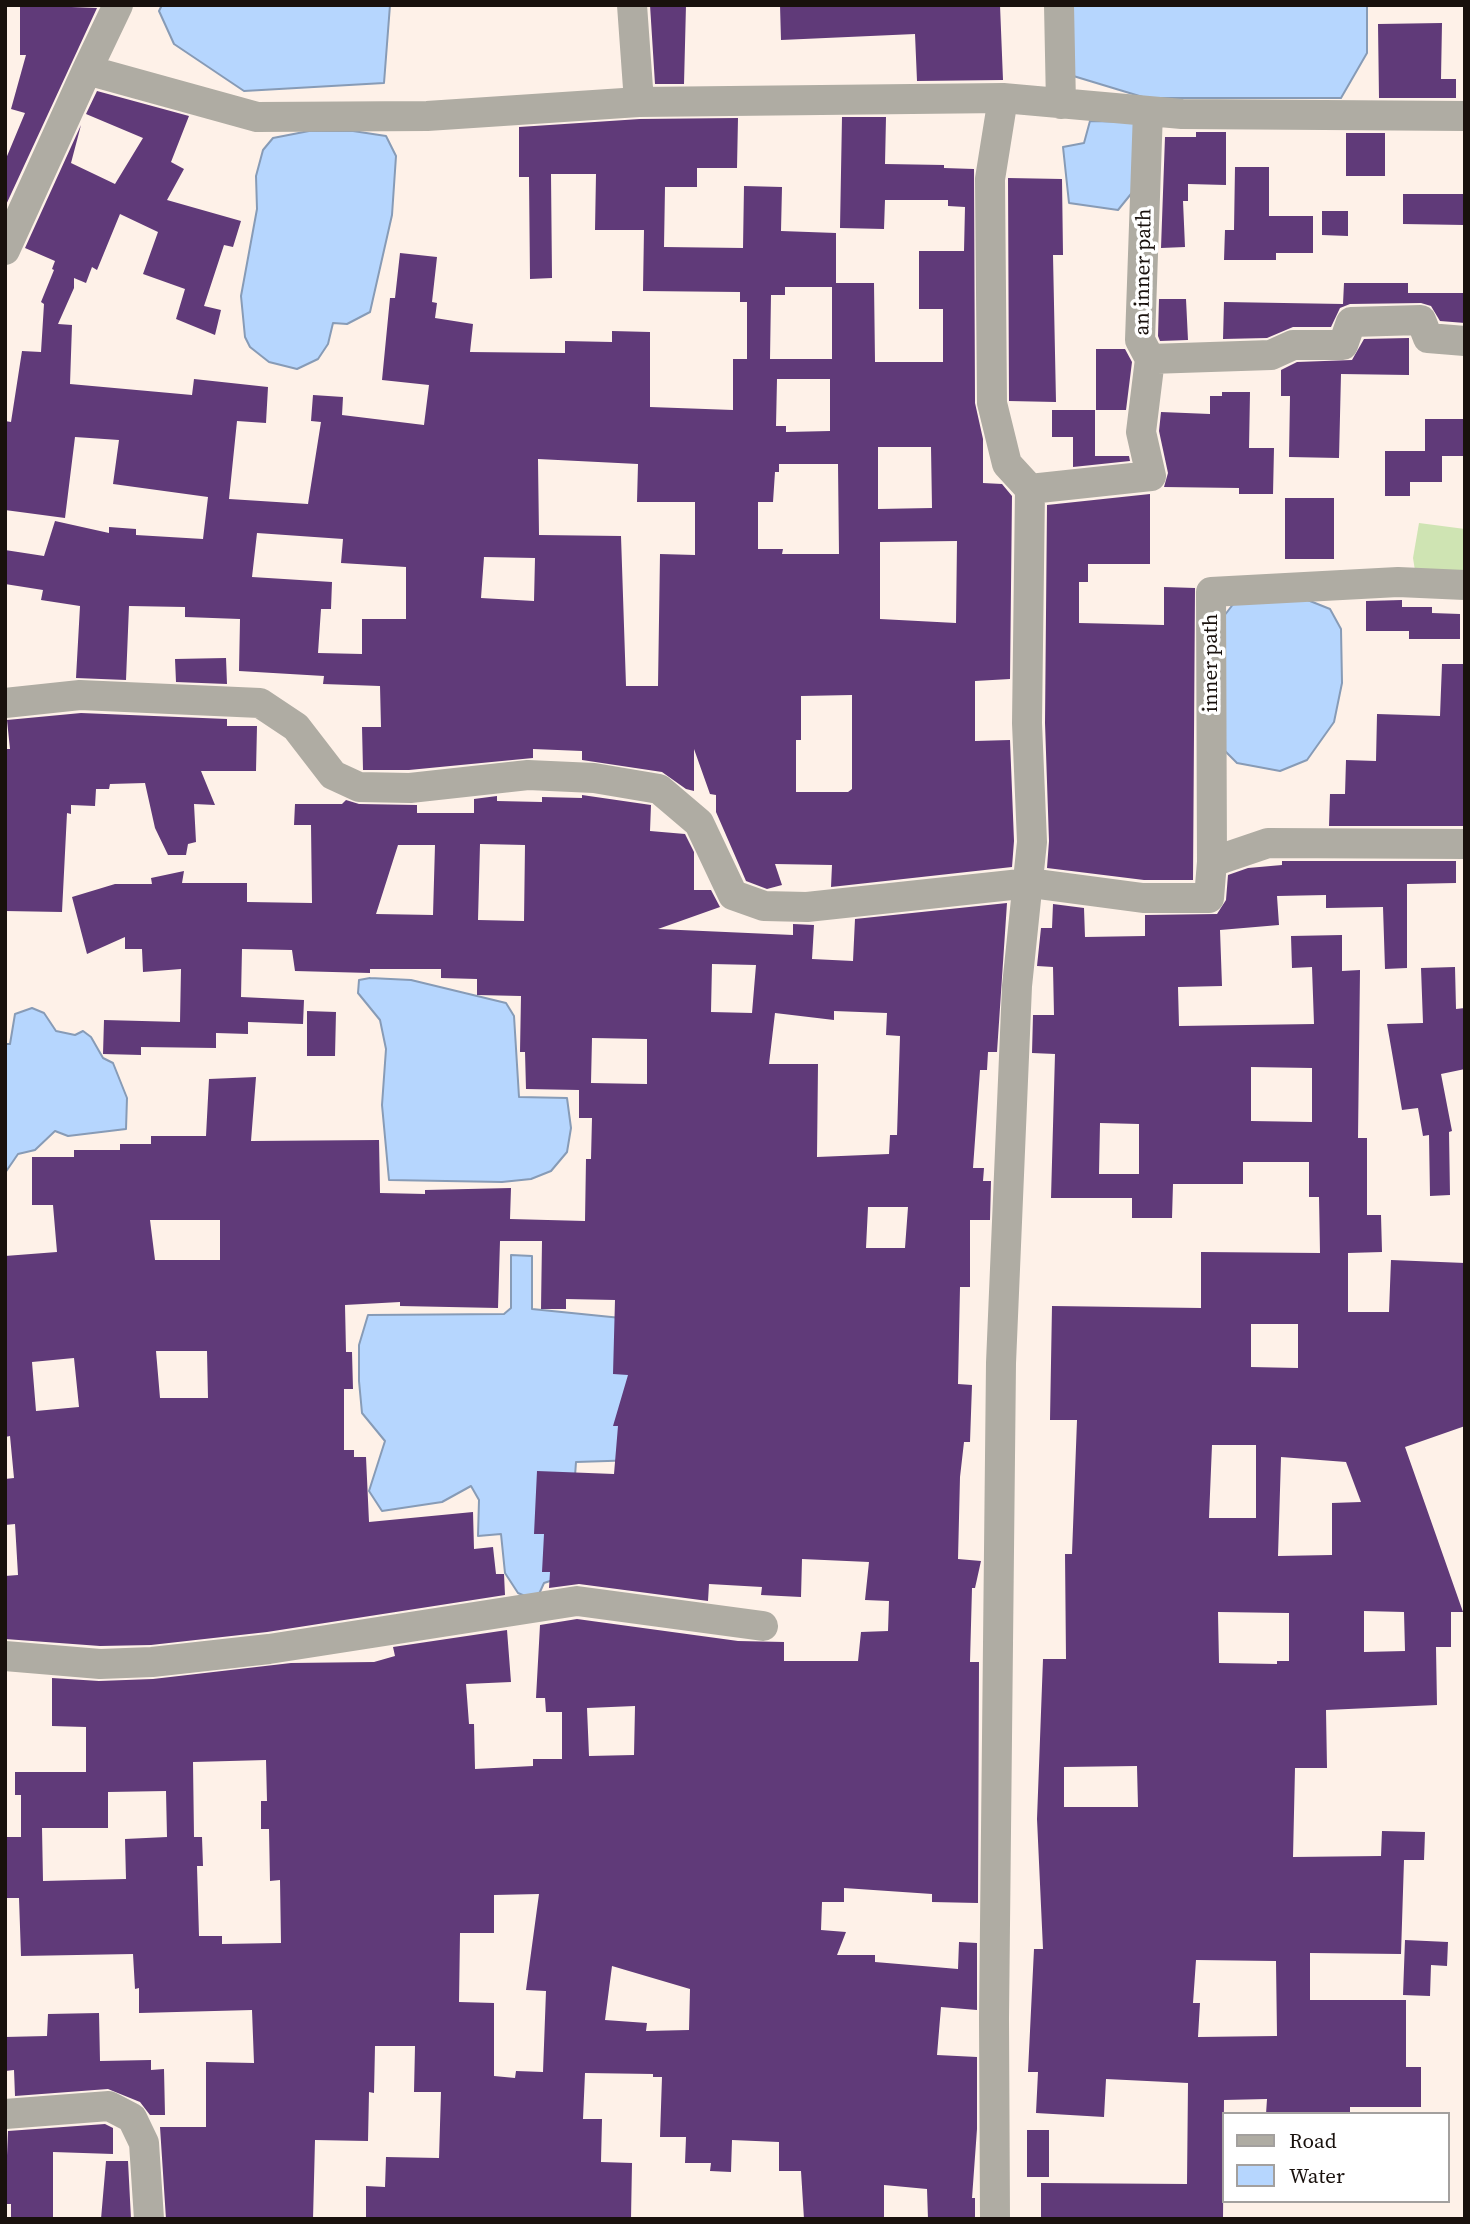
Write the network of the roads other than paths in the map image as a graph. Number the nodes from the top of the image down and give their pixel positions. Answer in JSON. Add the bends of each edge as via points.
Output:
{"nodes":[{"id":1,"x":118,"y":5,"type":"edge"},
{"id":2,"x":632,"y":5,"type":"edge"},
{"id":3,"x":1059,"y":5,"type":"edge"},
{"id":4,"x":87,"y":70,"type":"junction"},
{"id":5,"x":1003,"y":99,"type":"junction"},
{"id":6,"x":639,"y":102,"type":"junction"},
{"id":7,"x":1061,"y":104,"type":"junction"},
{"id":8,"x":1148,"y":111,"type":"junction"},
{"id":9,"x":1465,"y":116,"type":"edge"},
{"id":10,"x":5,"y":250,"type":"edge"},
{"id":11,"x":1465,"y":341,"type":"edge"},
{"id":12,"x":1150,"y":359,"type":"junction"},
{"id":13,"x":1030,"y":489,"type":"junction"},
{"id":14,"x":1465,"y":586,"type":"edge"},
{"id":15,"x":5,"y":703,"type":"edge"},
{"id":16,"x":1465,"y":844,"type":"edge"},
{"id":17,"x":1212,"y":862,"type":"junction"},
{"id":18,"x":1030,"y":883,"type":"junction"},
{"id":19,"x":763,"y":1626,"type":"dead end"},
{"id":20,"x":5,"y":1656,"type":"edge"},
{"id":21,"x":5,"y":2113,"type":"edge"},
{"id":22,"x":149,"y":2219,"type":"edge"},
{"id":23,"x":995,"y":2219,"type":"edge"}],
"edges":[{"from":1,"to":4,"type":"street"},
{"from":2,"to":6,"type":"street"},
{"from":3,"to":7,"type":"street"},
{"from":4,"to":6,"type":"street","via":[[257,117],[428,116]]},
{"from":4,"to":10,"type":"street"},
{"from":5,"to":6,"type":"street"},
{"from":5,"to":7,"type":"street"},
{"from":5,"to":13,"type":"street","via":[[990,179],[992,403],[1007,464]]},
{"from":7,"to":8,"type":"street"},
{"from":8,"to":9,"type":"street"},
{"from":8,"to":12,"type":"street","name":"an inner path","via":[[1140,340]]},
{"from":11,"to":12,"type":"street","via":[[1428,338],[1420,320],[1351,322],[1343,345],[1293,345],[1270,355]]},
{"from":12,"to":13,"type":"street","name":"an inner path","via":[[1141,432],[1151,476]]},
{"from":13,"to":18,"type":"street"},
{"from":14,"to":17,"type":"street","name":"inner path","via":[[1398,582],[1212,592]]},
{"from":15,"to":18,"type":"street","via":[[80,695],[260,703],[296,727],[333,775],[359,787],[410,788],[528,775],[594,778],[659,789],[699,823],[733,895],[764,906],[807,907]]},
{"from":16,"to":17,"type":"street","via":[[1268,843]]},
{"from":17,"to":18,"type":"street","via":[[1209,898],[1143,898]]},
{"from":18,"to":23,"type":"street","via":[[1017,986],[1001,1363]]},
{"from":19,"to":20,"type":"street","via":[[578,1601],[152,1662],[100,1664]]},
{"from":21,"to":22,"type":"street","via":[[109,2106],[132,2119],[144,2143]]}]}
